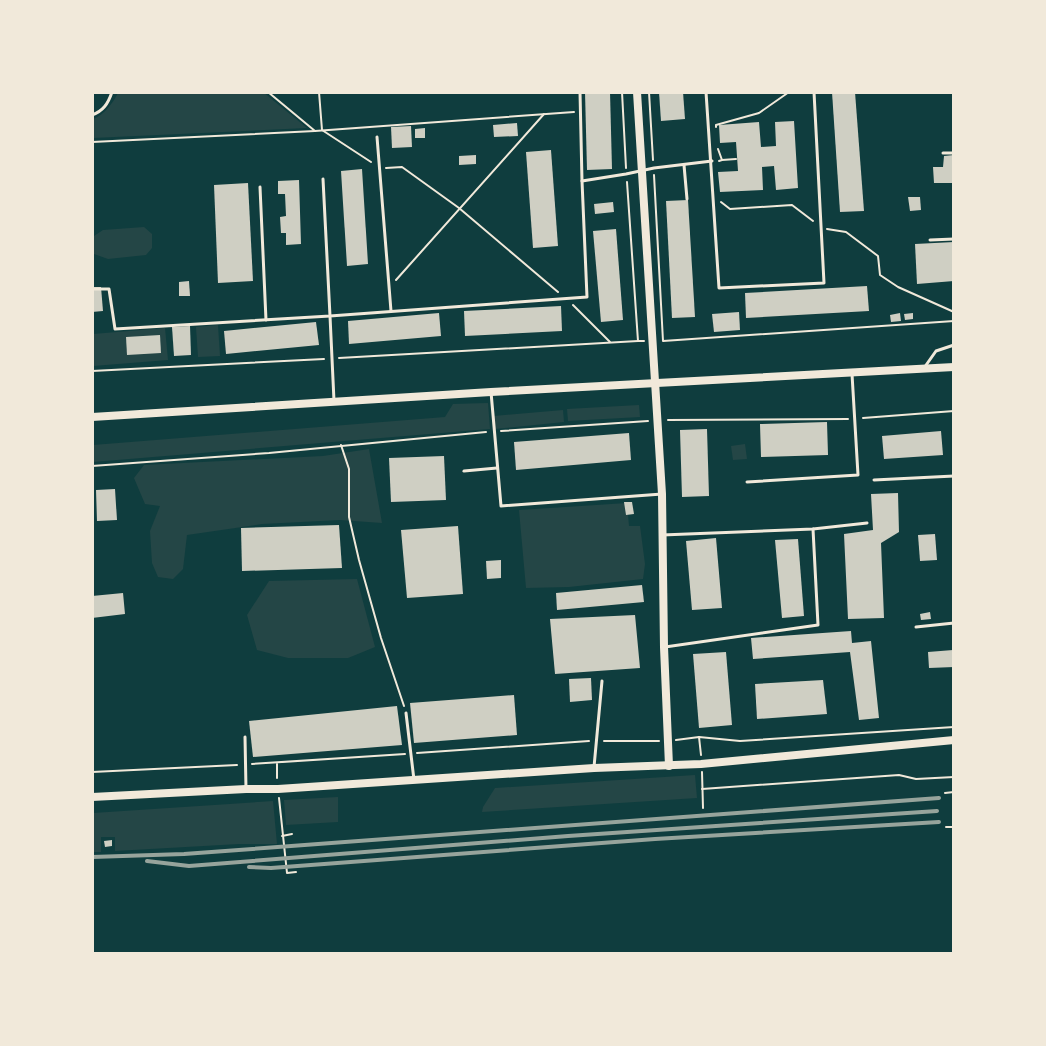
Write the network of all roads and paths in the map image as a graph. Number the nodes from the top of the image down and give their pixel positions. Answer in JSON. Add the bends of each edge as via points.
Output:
{"nodes":[{"id":1,"x":112,"y":92,"type":"edge"},
{"id":2,"x":268,"y":92,"type":"edge"},
{"id":3,"x":319,"y":92,"type":"edge"},
{"id":4,"x":580,"y":92,"type":"edge"},
{"id":5,"x":622,"y":92,"type":"edge"},
{"id":6,"x":637,"y":92,"type":"edge"},
{"id":7,"x":649,"y":92,"type":"edge"},
{"id":8,"x":706,"y":92,"type":"edge"},
{"id":9,"x":789,"y":92,"type":"edge"},
{"id":10,"x":814,"y":92,"type":"edge"},
{"id":11,"x":580,"y":111,"type":"junction"},
{"id":12,"x":544,"y":114,"type":"junction"},
{"id":13,"x":92,"y":115,"type":"edge"},
{"id":14,"x":322,"y":130,"type":"junction"},
{"id":15,"x":315,"y":131,"type":"junction"},
{"id":16,"x":717,"y":132,"type":"dead end"},
{"id":17,"x":377,"y":137,"type":"dead end"},
{"id":18,"x":92,"y":142,"type":"edge"},
{"id":19,"x":717,"y":146,"type":"dead end"},
{"id":20,"x":943,"y":153,"type":"dead end"},
{"id":21,"x":954,"y":153,"type":"edge"},
{"id":22,"x":736,"y":159,"type":"dead end"},
{"id":23,"x":722,"y":160,"type":"junction"},
{"id":24,"x":712,"y":161,"type":"junction"},
{"id":25,"x":684,"y":165,"type":"junction"},
{"id":26,"x":379,"y":168,"type":"junction"},
{"id":27,"x":654,"y":168,"type":"junction"},
{"id":28,"x":642,"y":171,"type":"junction"},
{"id":29,"x":626,"y":174,"type":"junction"},
{"id":30,"x":323,"y":179,"type":"dead end"},
{"id":31,"x":582,"y":181,"type":"junction"},
{"id":32,"x":260,"y":187,"type":"dead end"},
{"id":33,"x":714,"y":196,"type":"junction"},
{"id":34,"x":688,"y":199,"type":"dead end"},
{"id":35,"x":459,"y":208,"type":"junction"},
{"id":36,"x":822,"y":229,"type":"junction"},
{"id":37,"x":930,"y":240,"type":"dead end"},
{"id":38,"x":954,"y":240,"type":"edge"},
{"id":39,"x":389,"y":288,"type":"junction"},
{"id":40,"x":92,"y":289,"type":"edge"},
{"id":41,"x":566,"y":298,"type":"junction"},
{"id":42,"x":391,"y":311,"type":"junction"},
{"id":43,"x":954,"y":312,"type":"edge"},
{"id":44,"x":330,"y":316,"type":"junction"},
{"id":45,"x":266,"y":320,"type":"junction"},
{"id":46,"x":954,"y":321,"type":"edge"},
{"id":47,"x":638,"y":341,"type":"junction"},
{"id":48,"x":663,"y":341,"type":"junction"},
{"id":49,"x":610,"y":342,"type":"junction"},
{"id":50,"x":652,"y":342,"type":"junction"},
{"id":51,"x":954,"y":345,"type":"edge"},
{"id":52,"x":332,"y":358,"type":"junction"},
{"id":53,"x":954,"y":367,"type":"edge"},
{"id":54,"x":922,"y":369,"type":"junction"},
{"id":55,"x":92,"y":371,"type":"edge"},
{"id":56,"x":852,"y":374,"type":"junction"},
{"id":57,"x":655,"y":383,"type":"junction"},
{"id":58,"x":491,"y":392,"type":"junction"},
{"id":59,"x":334,"y":402,"type":"junction"},
{"id":60,"x":954,"y":411,"type":"edge"},
{"id":61,"x":92,"y":416,"type":"edge"},
{"id":62,"x":855,"y":418,"type":"junction"},
{"id":63,"x":657,"y":420,"type":"junction"},
{"id":64,"x":494,"y":432,"type":"junction"},
{"id":65,"x":342,"y":445,"type":"junction"},
{"id":66,"x":92,"y":466,"type":"edge"},
{"id":67,"x":497,"y":468,"type":"junction"},
{"id":68,"x":464,"y":470,"type":"dead end"},
{"id":69,"x":954,"y":476,"type":"edge"},
{"id":70,"x":874,"y":480,"type":"dead end"},
{"id":71,"x":747,"y":482,"type":"dead end"},
{"id":72,"x":662,"y":494,"type":"junction"},
{"id":73,"x":867,"y":523,"type":"dead end"},
{"id":74,"x":814,"y":529,"type":"junction"},
{"id":75,"x":662,"y":535,"type":"junction"},
{"id":76,"x":954,"y":623,"type":"edge"},
{"id":77,"x":916,"y":627,"type":"dead end"},
{"id":78,"x":664,"y":647,"type":"junction"},
{"id":79,"x":602,"y":681,"type":"dead end"},
{"id":80,"x":406,"y":713,"type":"joint"},
{"id":81,"x":954,"y":727,"type":"edge"},
{"id":82,"x":245,"y":737,"type":"dead end"},
{"id":83,"x":954,"y":740,"type":"edge"},
{"id":84,"x":740,"y":741,"type":"dead end"},
{"id":85,"x":277,"y":764,"type":"dead end"},
{"id":86,"x":669,"y":766,"type":"junction"},
{"id":87,"x":594,"y":768,"type":"junction"},
{"id":88,"x":954,"y":777,"type":"edge"},
{"id":89,"x":414,"y":781,"type":"junction"},
{"id":90,"x":246,"y":789,"type":"junction"},
{"id":91,"x":278,"y":789,"type":"junction"},
{"id":92,"x":702,"y":789,"type":"dead end"},
{"id":93,"x":954,"y":792,"type":"edge"},
{"id":94,"x":945,"y":793,"type":"dead end"},
{"id":95,"x":92,"y":797,"type":"edge"},
{"id":96,"x":703,"y":800,"type":"dead end"},
{"id":97,"x":704,"y":808,"type":"dead end"},
{"id":98,"x":946,"y":827,"type":"dead end"},
{"id":99,"x":954,"y":827,"type":"edge"},
{"id":100,"x":292,"y":834,"type":"dead end"},
{"id":101,"x":282,"y":836,"type":"junction"},
{"id":102,"x":296,"y":872,"type":"dead end"}],
"edges":[{"from":1,"to":13,"type":"lane","via":[[101,112]]},
{"from":2,"to":15,"type":"path"},
{"from":3,"to":14,"type":"path"},
{"from":4,"to":11,"type":"lane"},
{"from":5,"to":29,"type":"path"},
{"from":6,"to":28,"type":"street"},
{"from":7,"to":27,"type":"path"},
{"from":8,"to":24,"type":"lane"},
{"from":9,"to":16,"type":"path","via":[[759,113],[716,125]]},
{"from":10,"to":36,"type":"lane"},
{"from":11,"to":12,"type":"path"},
{"from":11,"to":31,"type":"lane"},
{"from":12,"to":14,"type":"path"},
{"from":12,"to":35,"type":"path"},
{"from":14,"to":15,"type":"path"},
{"from":14,"to":26,"type":"path"},
{"from":15,"to":18,"type":"path"},
{"from":17,"to":26,"type":"lane"},
{"from":19,"to":23,"type":"path"},
{"from":20,"to":21,"type":"lane"},
{"from":22,"to":23,"type":"path"},
{"from":23,"to":24,"type":"path"},
{"from":24,"to":25,"type":"lane"},
{"from":24,"to":33,"type":"lane"},
{"from":25,"to":27,"type":"lane"},
{"from":25,"to":34,"type":"lane"},
{"from":26,"to":35,"type":"path","via":[[402,167]]},
{"from":26,"to":39,"type":"lane"},
{"from":27,"to":28,"type":"lane"},
{"from":27,"to":48,"type":"path"},
{"from":28,"to":29,"type":"lane"},
{"from":28,"to":50,"type":"street"},
{"from":29,"to":31,"type":"lane"},
{"from":29,"to":47,"type":"path"},
{"from":30,"to":44,"type":"lane"},
{"from":31,"to":41,"type":"lane","via":[[588,297]]},
{"from":32,"to":45,"type":"lane"},
{"from":33,"to":36,"type":"path","via":[[730,209],[792,205]]},
{"from":33,"to":36,"type":"lane","via":[[719,288],[824,283]]},
{"from":35,"to":39,"type":"path"},
{"from":35,"to":41,"type":"path"},
{"from":36,"to":43,"type":"path","via":[[846,232],[878,256],[880,275],[898,287]]},
{"from":37,"to":38,"type":"lane"},
{"from":39,"to":42,"type":"lane"},
{"from":40,"to":45,"type":"lane","via":[[110,289],[115,329]]},
{"from":41,"to":42,"type":"lane"},
{"from":41,"to":49,"type":"path"},
{"from":42,"to":44,"type":"lane"},
{"from":44,"to":45,"type":"lane"},
{"from":44,"to":52,"type":"lane"},
{"from":46,"to":48,"type":"path"},
{"from":47,"to":49,"type":"path"},
{"from":47,"to":50,"type":"path"},
{"from":48,"to":50,"type":"path"},
{"from":49,"to":52,"type":"path"},
{"from":50,"to":57,"type":"street"},
{"from":51,"to":54,"type":"lane","via":[[936,351]]},
{"from":52,"to":55,"type":"path"},
{"from":52,"to":59,"type":"lane"},
{"from":53,"to":54,"type":"street"},
{"from":54,"to":56,"type":"street"},
{"from":56,"to":57,"type":"street"},
{"from":56,"to":62,"type":"lane"},
{"from":57,"to":58,"type":"street"},
{"from":57,"to":63,"type":"street"},
{"from":58,"to":59,"type":"street"},
{"from":58,"to":64,"type":"lane"},
{"from":59,"to":61,"type":"street"},
{"from":60,"to":62,"type":"path"},
{"from":62,"to":63,"type":"path"},
{"from":62,"to":71,"type":"lane","via":[[858,475]]},
{"from":63,"to":64,"type":"path"},
{"from":63,"to":72,"type":"street"},
{"from":64,"to":65,"type":"path"},
{"from":64,"to":67,"type":"lane"},
{"from":65,"to":66,"type":"path"},
{"from":65,"to":80,"type":"path","via":[[349,469],[349,517],[359,560]]},
{"from":67,"to":68,"type":"lane"},
{"from":67,"to":72,"type":"lane","via":[[501,506]]},
{"from":69,"to":70,"type":"lane"},
{"from":72,"to":75,"type":"street"},
{"from":73,"to":74,"type":"lane"},
{"from":74,"to":75,"type":"lane"},
{"from":74,"to":78,"type":"lane","via":[[818,625]]},
{"from":75,"to":78,"type":"street"},
{"from":76,"to":77,"type":"lane"},
{"from":78,"to":86,"type":"street"},
{"from":79,"to":87,"type":"lane"},
{"from":80,"to":89,"type":"lane"},
{"from":81,"to":84,"type":"path"},
{"from":82,"to":90,"type":"lane"},
{"from":83,"to":86,"type":"street"},
{"from":85,"to":91,"type":"path"},
{"from":86,"to":87,"type":"street"},
{"from":87,"to":89,"type":"street"},
{"from":88,"to":92,"type":"path","via":[[916,779],[899,775]]},
{"from":89,"to":91,"type":"street"},
{"from":90,"to":91,"type":"street"},
{"from":90,"to":95,"type":"street"},
{"from":91,"to":101,"type":"path"},
{"from":93,"to":94,"type":"path"},
{"from":96,"to":97,"type":"path"},
{"from":98,"to":99,"type":"path"},
{"from":100,"to":101,"type":"path"},
{"from":101,"to":102,"type":"path","via":[[286,873]]}]}
